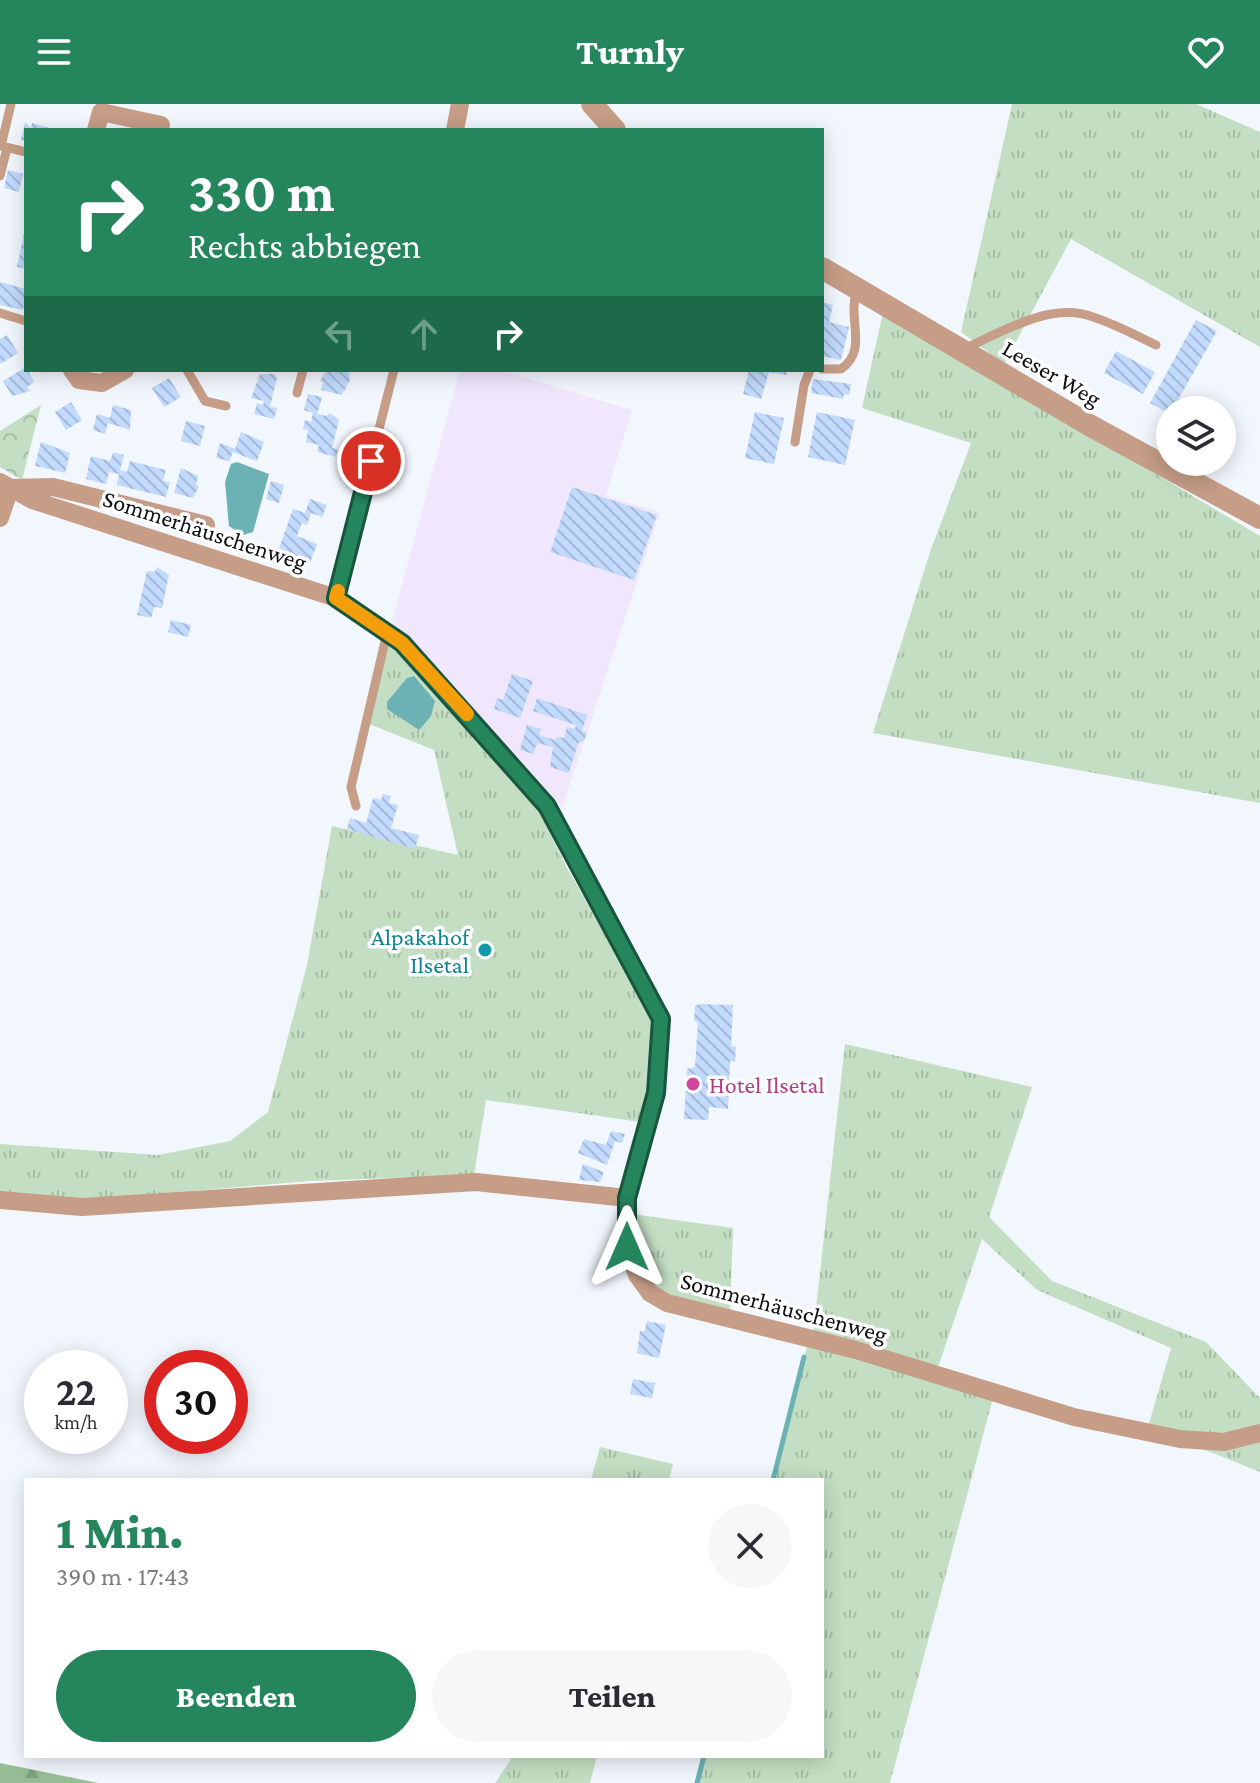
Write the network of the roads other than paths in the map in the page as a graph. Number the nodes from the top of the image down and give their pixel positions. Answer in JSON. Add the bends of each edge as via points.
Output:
{"nodes":[{"id":1,"x":11,"y":104,"type":"edge"},
{"id":2,"x":460,"y":104,"type":"edge"},
{"id":3,"x":592,"y":104,"type":"edge"},
{"id":4,"x":161,"y":125,"type":"dead end"},
{"id":5,"x":97,"y":128,"type":"edge"},
{"id":6,"x":455,"y":128,"type":"edge"},
{"id":7,"x":613,"y":128,"type":"edge"},
{"id":8,"x":7,"y":148,"type":"junction"},
{"id":9,"x":24,"y":152,"type":"edge"},
{"id":10,"x":0,"y":176,"type":"edge"},
{"id":11,"x":824,"y":269,"type":"edge"},
{"id":12,"x":858,"y":289,"type":"junction"},
{"id":13,"x":0,"y":313,"type":"edge"},
{"id":14,"x":24,"y":320,"type":"edge"},
{"id":15,"x":1156,"y":345,"type":"dead end"},
{"id":16,"x":960,"y":351,"type":"junction"},
{"id":17,"x":824,"y":369,"type":"edge"},
{"id":18,"x":73,"y":372,"type":"edge"},
{"id":19,"x":121,"y":372,"type":"edge"},
{"id":20,"x":188,"y":372,"type":"edge"},
{"id":21,"x":302,"y":372,"type":"edge"},
{"id":22,"x":393,"y":372,"type":"edge"},
{"id":23,"x":809,"y":372,"type":"edge"},
{"id":24,"x":297,"y":393,"type":"dead end"},
{"id":25,"x":226,"y":406,"type":"dead end"},
{"id":26,"x":795,"y":442,"type":"dead end"},
{"id":27,"x":5,"y":485,"type":"edge"},
{"id":28,"x":0,"y":518,"type":"edge"},
{"id":29,"x":1260,"y":518,"type":"edge"},
{"id":30,"x":206,"y":525,"type":"dead end"},
{"id":31,"x":336,"y":598,"type":"junction"},
{"id":32,"x":387,"y":633,"type":"junction"},
{"id":33,"x":356,"y":806,"type":"dead end"},
{"id":34,"x":627,"y":1198,"type":"junction"},
{"id":35,"x":0,"y":1200,"type":"edge"},
{"id":36,"x":1260,"y":1433,"type":"edge"}],
"edges":[{"from":1,"to":8,"type":"lane","via":[[1,146]]},
{"from":2,"to":6,"type":"street"},
{"from":3,"to":7,"type":"street"},
{"from":4,"to":5,"type":"street","via":[[101,112]]},
{"from":8,"to":9,"type":"lane"},
{"from":8,"to":10,"type":"lane"},
{"from":11,"to":12,"type":"street","name":"Leeser Weg"},
{"from":12,"to":16,"type":"street","name":"Leeser Weg"},
{"from":12,"to":17,"type":"lane","via":[[852,307],[854,355],[841,369]]},
{"from":13,"to":14,"type":"lane"},
{"from":15,"to":16,"type":"lane","via":[[1090,315],[1064,314],[1036,317]]},
{"from":16,"to":29,"type":"street","name":"Leeser Weg"},
{"from":18,"to":19,"type":"street","via":[[79,380],[102,383]]},
{"from":20,"to":25,"type":"lane","via":[[205,401]]},
{"from":21,"to":24,"type":"lane"},
{"from":22,"to":31,"type":"lane"},
{"from":23,"to":26,"type":"lane"},
{"from":27,"to":28,"type":"street"},
{"from":27,"to":30,"type":"street","via":[[53,487]]},
{"from":27,"to":31,"type":"street","name":"Sommerhäuschenweg","via":[[32,500]]},
{"from":31,"to":32,"type":"street","name":"Sommerhäuschenweg"},
{"from":32,"to":33,"type":"lane","via":[[351,787]]},
{"from":32,"to":34,"type":"street","name":"Sommerhäuschenweg","via":[[412,654],[547,806],[661,1019],[656,1093]]},
{"from":34,"to":35,"type":"street","via":[[476,1182],[82,1207]]},
{"from":34,"to":36,"type":"street","name":"Sommerhäuschenweg","via":[[627,1247],[637,1275],[650,1293],[667,1303],[870,1354],[1074,1417],[1180,1439],[1224,1442]]}]}
